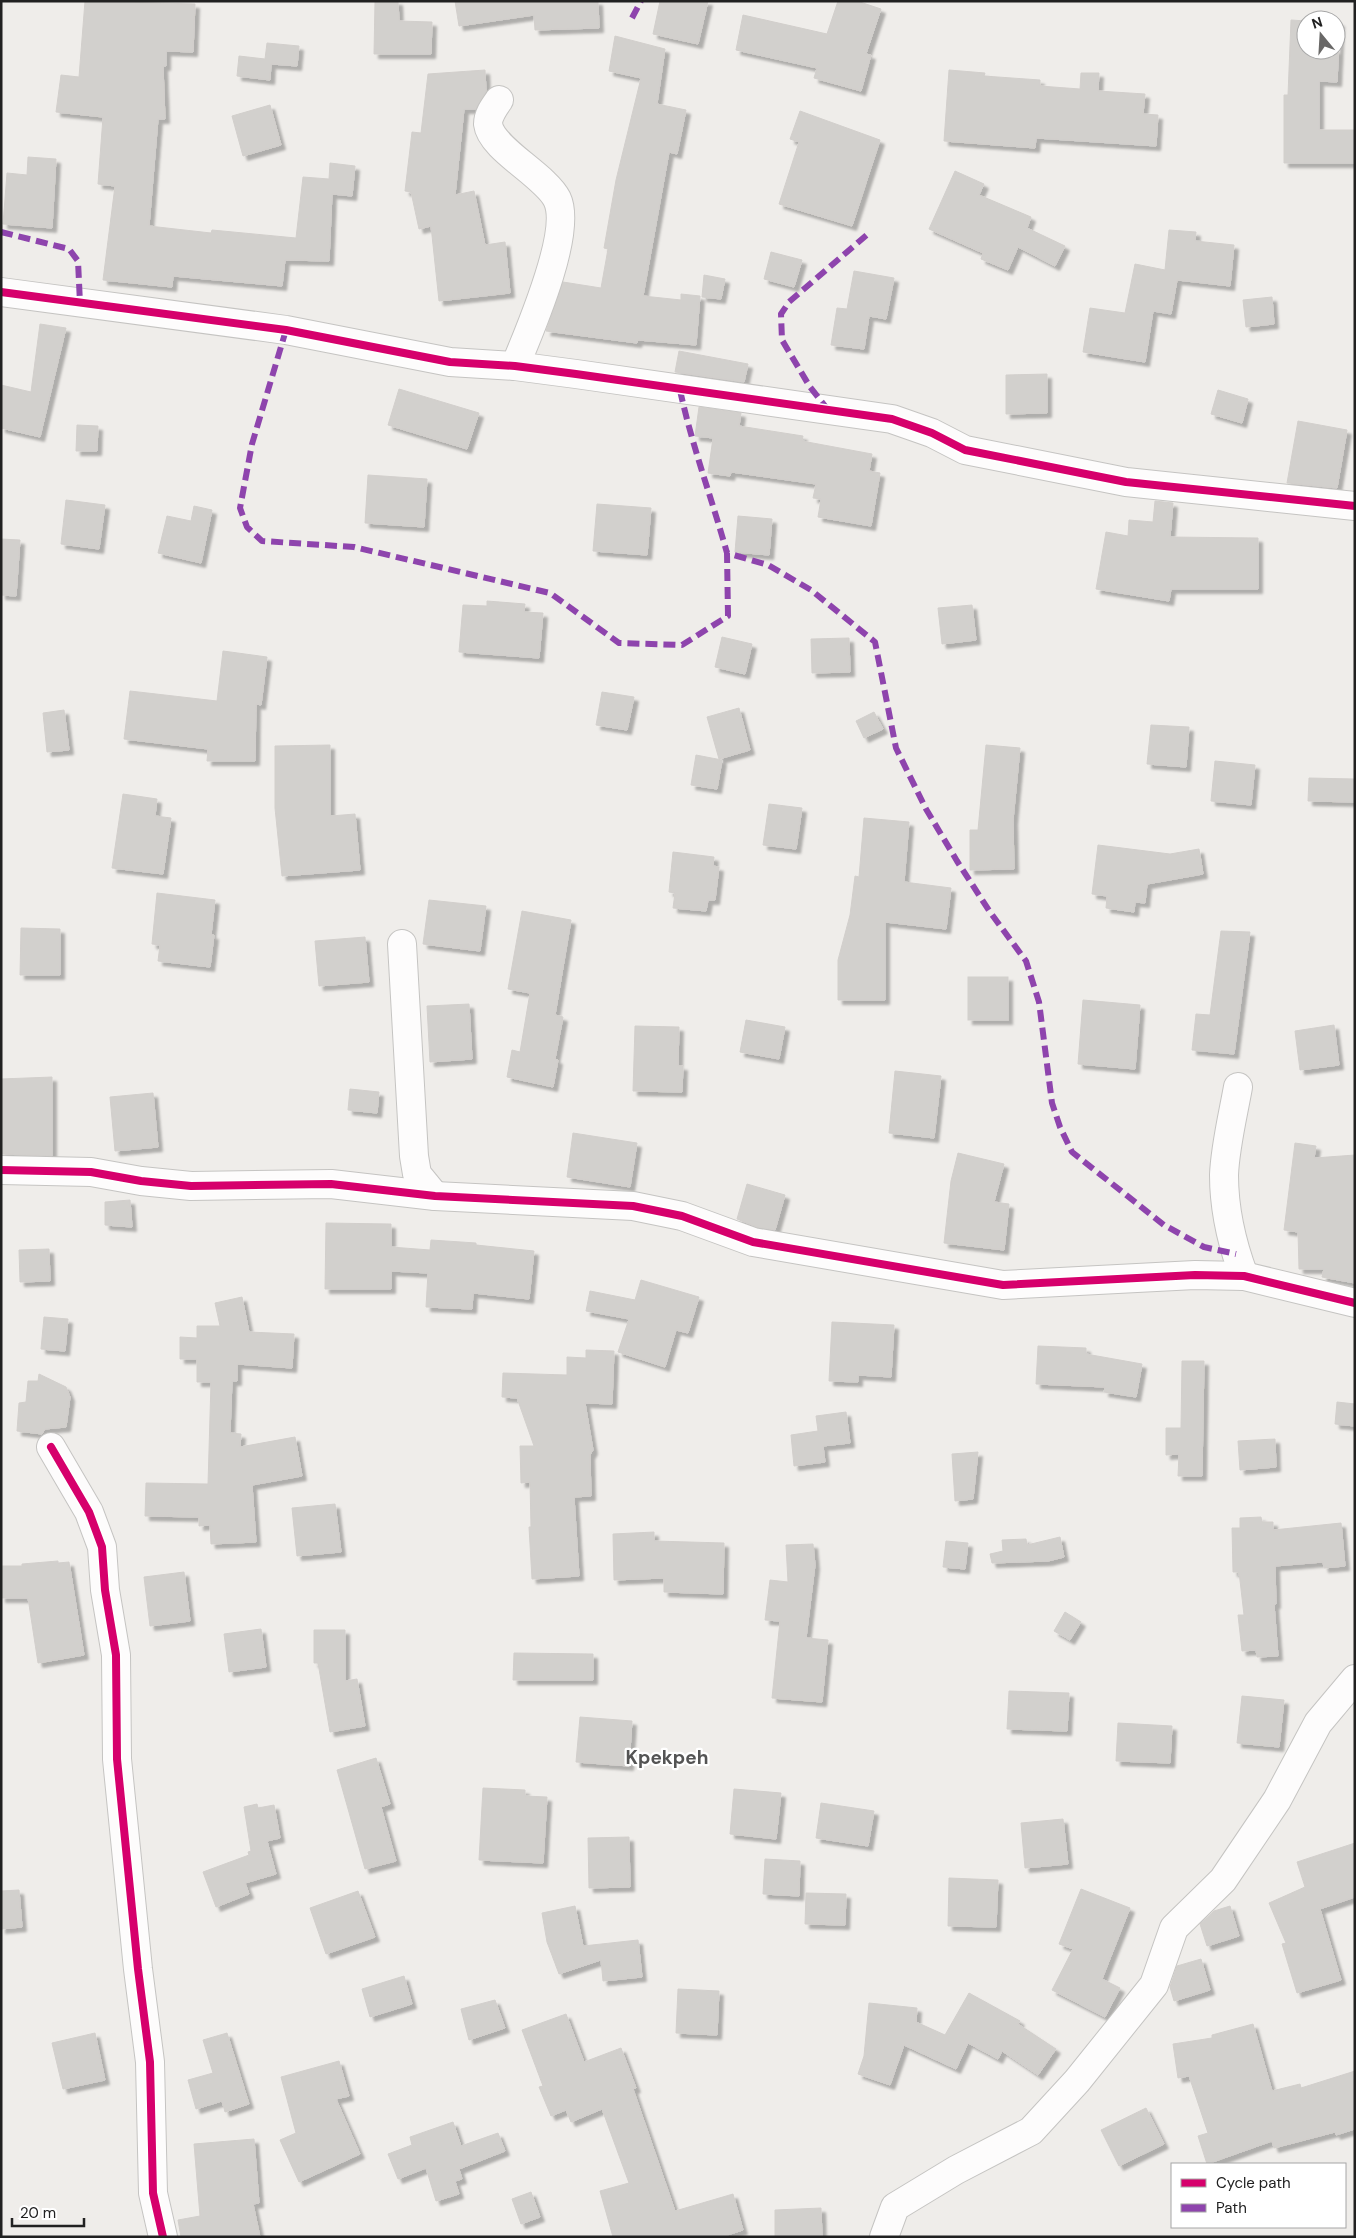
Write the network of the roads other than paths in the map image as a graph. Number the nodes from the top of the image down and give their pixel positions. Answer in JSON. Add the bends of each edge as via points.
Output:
{"nodes":[{"id":1,"x":499,"y":100,"type":"dead end"},
{"id":2,"x":1,"y":292,"type":"edge"},
{"id":3,"x":515,"y":366,"type":"junction"},
{"id":4,"x":1355,"y":506,"type":"edge"},
{"id":5,"x":402,"y":944,"type":"dead end"},
{"id":6,"x":1238,"y":1087,"type":"dead end"},
{"id":7,"x":1,"y":1170,"type":"edge"},
{"id":8,"x":435,"y":1196,"type":"junction"},
{"id":9,"x":1244,"y":1276,"type":"junction"},
{"id":10,"x":1355,"y":1303,"type":"edge"},
{"id":11,"x":50,"y":1447,"type":"dead end"},
{"id":12,"x":1355,"y":1679,"type":"edge"},
{"id":13,"x":163,"y":2237,"type":"edge"},
{"id":14,"x":884,"y":2237,"type":"edge"}],
"edges":[{"from":1,"to":3,"type":"street","via":[[490,113],[488,124],[494,137],[547,186],[557,200],[560,216],[557,247],[542,297]]},
{"from":2,"to":3,"type":"street","via":[[286,330],[450,362]]},
{"from":3,"to":4,"type":"street","via":[[892,419],[932,433],[965,450],[1126,482]]},
{"from":5,"to":8,"type":"street","via":[[414,1156],[417,1174]]},
{"from":6,"to":9,"type":"street","via":[[1224,1174],[1227,1213]]},
{"from":7,"to":8,"type":"street","via":[[91,1172],[141,1182],[191,1186],[332,1184]]},
{"from":8,"to":9,"type":"street","via":[[633,1206],[682,1216],[753,1242],[1003,1285],[1195,1275]]},
{"from":9,"to":10,"type":"street"},
{"from":11,"to":13,"type":"street","via":[[90,1512],[102,1548],[116,1655],[119,1778],[150,2062],[153,2193]]},
{"from":12,"to":14,"type":"street","via":[[1318,1723],[1277,1800],[1223,1880],[1174,1928],[1154,1985],[1077,2081],[1031,2131],[956,2170],[895,2207]]}]}
